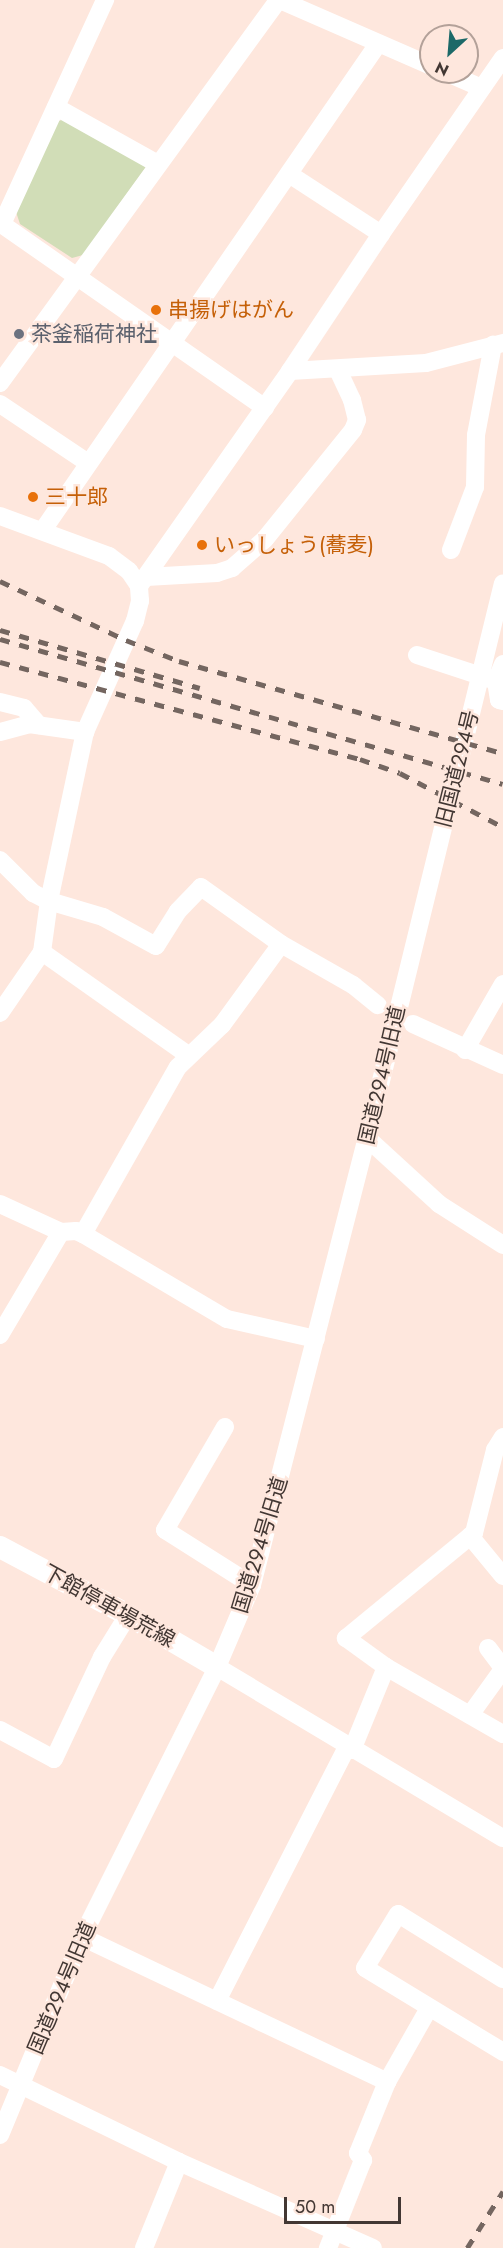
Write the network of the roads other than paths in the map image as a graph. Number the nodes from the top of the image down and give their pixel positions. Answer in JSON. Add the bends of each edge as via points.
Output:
{"nodes":[{"id":1,"x":105,"y":0,"type":"edge"},
{"id":2,"x":279,"y":0,"type":"edge"},
{"id":3,"x":378,"y":44,"type":"junction"},
{"id":4,"x":503,"y":58,"type":"edge"},
{"id":5,"x":419,"y":61,"type":"edge"},
{"id":6,"x":475,"y":84,"type":"edge"},
{"id":7,"x":482,"y":87,"type":"junction"},
{"id":8,"x":56,"y":107,"type":"junction"},
{"id":9,"x":159,"y":164,"type":"junction"},
{"id":10,"x":289,"y":174,"type":"junction"},
{"id":11,"x":1,"y":224,"type":"edge"},
{"id":12,"x":381,"y":234,"type":"junction"},
{"id":13,"x":77,"y":275,"type":"junction"},
{"id":14,"x":171,"y":342,"type":"junction"},
{"id":15,"x":498,"y":344,"type":"edge"},
{"id":16,"x":338,"y":370,"type":"junction"},
{"id":17,"x":290,"y":371,"type":"junction"},
{"id":18,"x":0,"y":383,"type":"edge"},
{"id":19,"x":0,"y":404,"type":"edge"},
{"id":20,"x":265,"y":408,"type":"junction"},
{"id":21,"x":88,"y":463,"type":"junction"},
{"id":22,"x":0,"y":516,"type":"edge"},
{"id":23,"x":43,"y":530,"type":"junction"},
{"id":24,"x":450,"y":550,"type":"dead end"},
{"id":25,"x":142,"y":582,"type":"junction"},
{"id":26,"x":503,"y":584,"type":"edge"},
{"id":27,"x":417,"y":655,"type":"dead end"},
{"id":28,"x":500,"y":672,"type":"edge"},
{"id":29,"x":501,"y":700,"type":"edge"},
{"id":30,"x":0,"y":702,"type":"edge"},
{"id":31,"x":39,"y":725,"type":"junction"},
{"id":32,"x":0,"y":732,"type":"edge"},
{"id":33,"x":85,"y":732,"type":"junction"},
{"id":34,"x":0,"y":860,"type":"edge"},
{"id":35,"x":49,"y":901,"type":"junction"},
{"id":36,"x":281,"y":944,"type":"junction"},
{"id":37,"x":42,"y":952,"type":"junction"},
{"id":38,"x":411,"y":954,"type":"joint"},
{"id":39,"x":503,"y":984,"type":"edge"},
{"id":40,"x":378,"y":1005,"type":"dead end"},
{"id":41,"x":0,"y":1013,"type":"edge"},
{"id":42,"x":413,"y":1024,"type":"dead end"},
{"id":43,"x":465,"y":1050,"type":"junction"},
{"id":44,"x":188,"y":1055,"type":"junction"},
{"id":45,"x":503,"y":1065,"type":"edge"},
{"id":46,"x":367,"y":1138,"type":"junction"},
{"id":47,"x":0,"y":1204,"type":"edge"},
{"id":48,"x":61,"y":1232,"type":"junction"},
{"id":49,"x":83,"y":1234,"type":"junction"},
{"id":50,"x":503,"y":1245,"type":"edge"},
{"id":51,"x":0,"y":1335,"type":"edge"},
{"id":52,"x":316,"y":1339,"type":"junction"},
{"id":53,"x":225,"y":1427,"type":"dead end"},
{"id":54,"x":503,"y":1437,"type":"edge"},
{"id":55,"x":470,"y":1536,"type":"junction"},
{"id":56,"x":0,"y":1546,"type":"edge"},
{"id":57,"x":503,"y":1576,"type":"edge"},
{"id":58,"x":252,"y":1585,"type":"junction"},
{"id":59,"x":128,"y":1615,"type":"junction"},
{"id":60,"x":488,"y":1648,"type":"dead end"},
{"id":61,"x":217,"y":1667,"type":"junction"},
{"id":62,"x":386,"y":1667,"type":"junction"},
{"id":63,"x":503,"y":1668,"type":"edge"},
{"id":64,"x":496,"y":1692,"type":"edge"},
{"id":65,"x":470,"y":1715,"type":"junction"},
{"id":66,"x":0,"y":1730,"type":"edge"},
{"id":67,"x":503,"y":1734,"type":"edge"},
{"id":68,"x":350,"y":1749,"type":"junction"},
{"id":69,"x":503,"y":1838,"type":"edge"},
{"id":70,"x":82,"y":1937,"type":"junction"},
{"id":71,"x":503,"y":1979,"type":"edge"},
{"id":72,"x":217,"y":2001,"type":"junction"},
{"id":73,"x":429,"y":2008,"type":"junction"},
{"id":74,"x":503,"y":2052,"type":"edge"},
{"id":75,"x":0,"y":2075,"type":"edge"},
{"id":76,"x":387,"y":2082,"type":"junction"},
{"id":77,"x":20,"y":2086,"type":"junction"},
{"id":78,"x":0,"y":2135,"type":"edge"},
{"id":79,"x":179,"y":2162,"type":"junction"},
{"id":80,"x":331,"y":2241,"type":"edge"},
{"id":81,"x":144,"y":2248,"type":"edge"},
{"id":82,"x":373,"y":2248,"type":"edge"}],
"edges":[{"from":1,"to":8,"type":"street"},
{"from":2,"to":3,"type":"street"},
{"from":2,"to":9,"type":"street"},
{"from":3,"to":5,"type":"street"},
{"from":3,"to":10,"type":"street"},
{"from":4,"to":7,"type":"street"},
{"from":6,"to":7,"type":"street"},
{"from":7,"to":12,"type":"street"},
{"from":8,"to":9,"type":"street"},
{"from":8,"to":11,"type":"street"},
{"from":9,"to":13,"type":"street"},
{"from":10,"to":12,"type":"street"},
{"from":10,"to":14,"type":"street"},
{"from":11,"to":13,"type":"street"},
{"from":12,"to":17,"type":"street"},
{"from":13,"to":14,"type":"street"},
{"from":13,"to":18,"type":"street"},
{"from":14,"to":20,"type":"street"},
{"from":14,"to":21,"type":"street"},
{"from":15,"to":16,"type":"street","via":[[426,363]]},
{"from":15,"to":24,"type":"street","via":[[476,435],[475,487]]},
{"from":16,"to":17,"type":"street"},
{"from":16,"to":25,"type":"street","via":[[352,400],[357,420],[353,430],[266,539],[232,568]]},
{"from":17,"to":20,"type":"street"},
{"from":19,"to":21,"type":"street"},
{"from":20,"to":25,"type":"street"},
{"from":21,"to":23,"type":"street"},
{"from":22,"to":23,"type":"street"},
{"from":23,"to":25,"type":"street","via":[[109,556]]},
{"from":25,"to":33,"type":"street","via":[[135,621]]},
{"from":26,"to":38,"type":"street","name":"旧国道294号"},
{"from":27,"to":28,"type":"street"},
{"from":28,"to":29,"type":"street"},
{"from":30,"to":31,"type":"street","via":[[24,708]]},
{"from":31,"to":32,"type":"street","via":[[13,726]]},
{"from":31,"to":33,"type":"street"},
{"from":33,"to":35,"type":"street"},
{"from":34,"to":35,"type":"street","via":[[33,893]]},
{"from":35,"to":36,"type":"street","via":[[103,917],[156,946],[178,911],[201,887]]},
{"from":35,"to":37,"type":"street"},
{"from":36,"to":40,"type":"street","via":[[352,985]]},
{"from":36,"to":44,"type":"street","via":[[222,1025]]},
{"from":37,"to":41,"type":"street"},
{"from":37,"to":44,"type":"street"},
{"from":38,"to":46,"type":"street","name":"国道294号旧道"},
{"from":39,"to":43,"type":"street"},
{"from":42,"to":43,"type":"street"},
{"from":43,"to":45,"type":"street"},
{"from":44,"to":49,"type":"street"},
{"from":46,"to":50,"type":"street","via":[[438,1204]]},
{"from":46,"to":52,"type":"street","name":"国道294号旧道"},
{"from":47,"to":48,"type":"street"},
{"from":48,"to":49,"type":"street"},
{"from":48,"to":51,"type":"street"},
{"from":49,"to":52,"type":"street","via":[[227,1319]]},
{"from":52,"to":58,"type":"street","name":"国道294号旧道"},
{"from":53,"to":58,"type":"street","via":[[165,1530]]},
{"from":54,"to":55,"type":"street","via":[[495,1450],[474,1533]]},
{"from":55,"to":57,"type":"street"},
{"from":55,"to":62,"type":"street","via":[[346,1638]]},
{"from":56,"to":59,"type":"main road","name":"下館停車場荒線"},
{"from":58,"to":61,"type":"street","name":"国道294号旧道"},
{"from":59,"to":61,"type":"main road","name":"下館停車場荒線"},
{"from":59,"to":66,"type":"street","via":[[102,1657],[54,1759]]},
{"from":60,"to":63,"type":"street"},
{"from":61,"to":68,"type":"street"},
{"from":61,"to":70,"type":"street","name":"国道294号旧道"},
{"from":62,"to":65,"type":"street"},
{"from":62,"to":68,"type":"street"},
{"from":63,"to":64,"type":"street"},
{"from":64,"to":65,"type":"street"},
{"from":65,"to":67,"type":"street"},
{"from":68,"to":69,"type":"street"},
{"from":68,"to":72,"type":"street"},
{"from":70,"to":72,"type":"street"},
{"from":70,"to":77,"type":"street","name":"国道294号旧道"},
{"from":71,"to":73,"type":"street","via":[[398,1914],[365,1968]]},
{"from":72,"to":76,"type":"street"},
{"from":73,"to":74,"type":"street"},
{"from":73,"to":76,"type":"street"},
{"from":75,"to":77,"type":"street"},
{"from":76,"to":80,"type":"street","via":[[358,2153],[363,2160]]},
{"from":77,"to":78,"type":"street","name":"国道294号旧道"},
{"from":77,"to":79,"type":"street"},
{"from":79,"to":80,"type":"street"},
{"from":79,"to":81,"type":"street"},
{"from":80,"to":82,"type":"street"}]}
